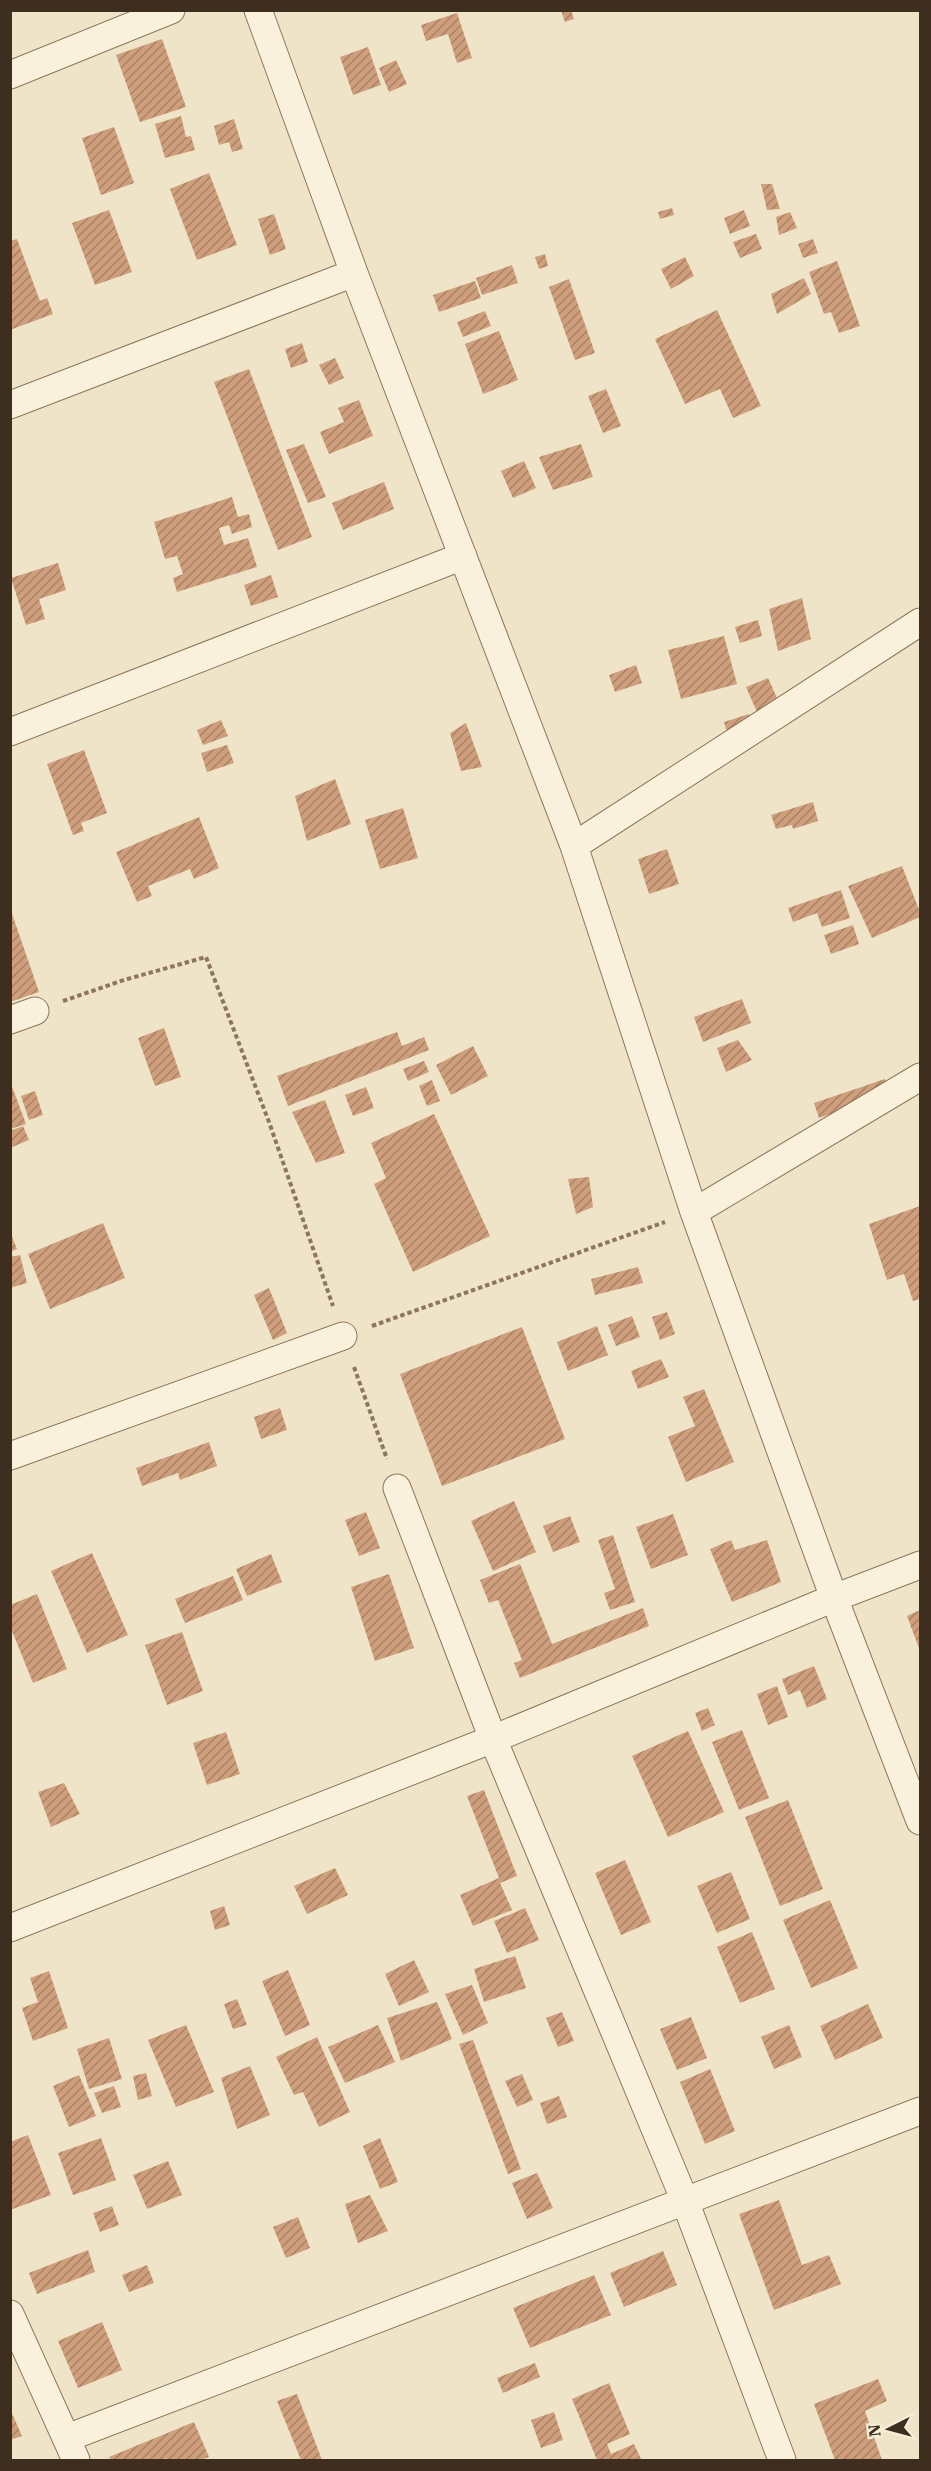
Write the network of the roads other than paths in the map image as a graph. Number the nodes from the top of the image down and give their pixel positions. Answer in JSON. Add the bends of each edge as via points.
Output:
{"nodes":[{"id":1,"x":171,"y":10,"type":"edge"},
{"id":2,"x":258,"y":10,"type":"edge"},
{"id":3,"x":10,"y":75,"type":"edge"},
{"id":4,"x":354,"y":273,"type":"junction"},
{"id":5,"x":10,"y":405,"type":"edge"},
{"id":6,"x":463,"y":556,"type":"junction"},
{"id":7,"x":921,"y":622,"type":"edge"},
{"id":8,"x":10,"y":732,"type":"edge"},
{"id":9,"x":574,"y":846,"type":"junction"},
{"id":10,"x":921,"y":1077,"type":"edge"},
{"id":11,"x":694,"y":1212,"type":"junction"},
{"id":12,"x":344,"y":1336,"type":"road end"},
{"id":13,"x":10,"y":1456,"type":"edge"},
{"id":14,"x":397,"y":1488,"type":"road end"},
{"id":15,"x":921,"y":1565,"type":"edge"},
{"id":16,"x":834,"y":1598,"type":"junction"},
{"id":17,"x":493,"y":1739,"type":"junction"},
{"id":18,"x":921,"y":1821,"type":"edge"},
{"id":19,"x":10,"y":1928,"type":"edge"},
{"id":20,"x":921,"y":2111,"type":"edge"},
{"id":21,"x":685,"y":2201,"type":"junction"},
{"id":22,"x":10,"y":2314,"type":"edge"},
{"id":23,"x":71,"y":2449,"type":"edge"},
{"id":24,"x":782,"y":2460,"type":"edge"}],
"edges":[{"from":1,"to":3,"type":"street"},
{"from":2,"to":4,"type":"street"},
{"from":4,"to":5,"type":"street"},
{"from":4,"to":6,"type":"street"},
{"from":6,"to":8,"type":"street"},
{"from":6,"to":9,"type":"street"},
{"from":7,"to":9,"type":"street"},
{"from":9,"to":11,"type":"street"},
{"from":10,"to":11,"type":"street"},
{"from":11,"to":16,"type":"street"},
{"from":12,"to":13,"type":"street"},
{"from":14,"to":17,"type":"street"},
{"from":15,"to":16,"type":"street"},
{"from":16,"to":17,"type":"street"},
{"from":16,"to":18,"type":"street"},
{"from":17,"to":19,"type":"street"},
{"from":17,"to":21,"type":"street"},
{"from":20,"to":21,"type":"street"},
{"from":21,"to":23,"type":"street"},
{"from":21,"to":24,"type":"street"},
{"from":22,"to":23,"type":"street"}]}
